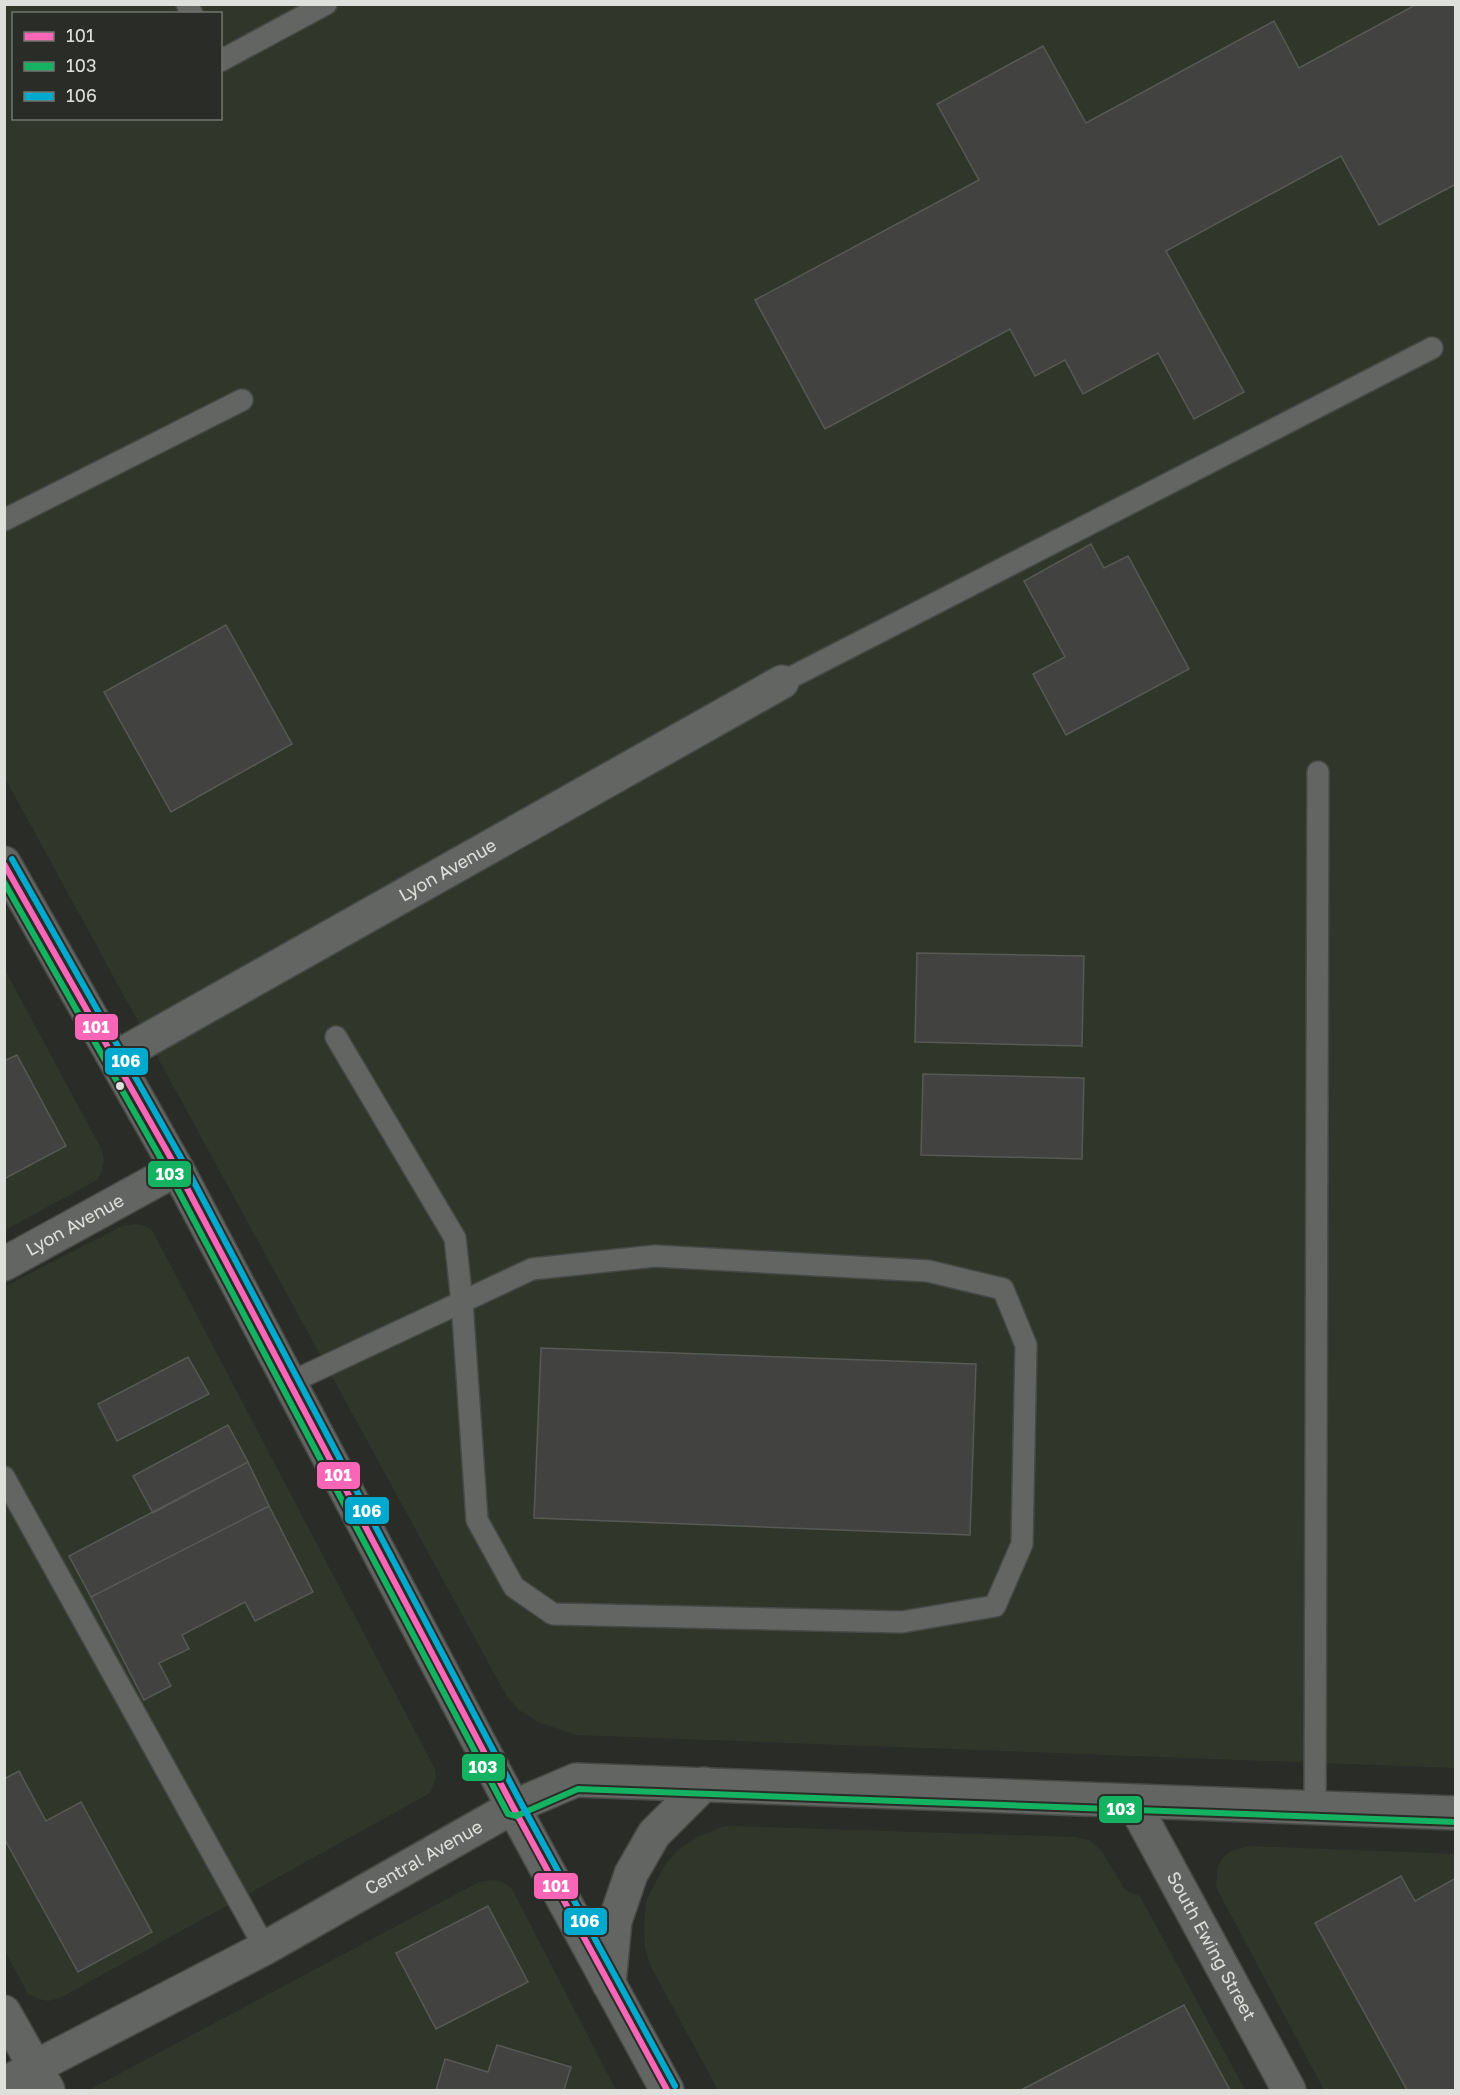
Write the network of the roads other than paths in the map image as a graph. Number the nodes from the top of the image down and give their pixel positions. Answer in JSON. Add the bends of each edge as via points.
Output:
{"nodes":[{"id":1,"x":326,"y":4,"type":"edge"},
{"id":2,"x":222,"y":60,"type":"edge"},
{"id":3,"x":1432,"y":348,"type":"dead end"},
{"id":4,"x":242,"y":400,"type":"dead end"},
{"id":5,"x":4,"y":520,"type":"edge"},
{"id":6,"x":782,"y":682,"type":"joint"},
{"id":7,"x":1318,"y":772,"type":"dead end"},
{"id":8,"x":4,"y":863,"type":"edge"},
{"id":9,"x":336,"y":1037,"type":"dead end"},
{"id":10,"x":115,"y":1058,"type":"junction"},
{"id":11,"x":177,"y":1169,"type":"junction"},
{"id":12,"x":4,"y":1264,"type":"edge"},
{"id":13,"x":462,"y":1302,"type":"junction"},
{"id":14,"x":289,"y":1383,"type":"junction"},
{"id":15,"x":4,"y":1477,"type":"edge"},
{"id":16,"x":704,"y":1784,"type":"junction"},
{"id":17,"x":1133,"y":1802,"type":"junction"},
{"id":18,"x":513,"y":1807,"type":"junction"},
{"id":19,"x":1315,"y":1808,"type":"junction"},
{"id":20,"x":1455,"y":1813,"type":"edge"},
{"id":21,"x":265,"y":1948,"type":"junction"},
{"id":22,"x":609,"y":1984,"type":"junction"},
{"id":23,"x":4,"y":2012,"type":"edge"},
{"id":24,"x":41,"y":2079,"type":"edge"},
{"id":25,"x":4,"y":2084,"type":"edge"},
{"id":26,"x":667,"y":2091,"type":"edge"},
{"id":27,"x":1289,"y":2091,"type":"edge"}],
"edges":[{"from":1,"to":2,"type":"lane"},
{"from":3,"to":6,"type":"lane"},
{"from":4,"to":5,"type":"lane"},
{"from":6,"to":10,"type":"street","name":"Lyon Avenue"},
{"from":7,"to":19,"type":"lane"},
{"from":8,"to":10,"type":"street"},
{"from":9,"to":13,"type":"lane","via":[[455,1238]]},
{"from":10,"to":11,"type":"street"},
{"from":11,"to":12,"type":"street","name":"Lyon Avenue"},
{"from":11,"to":14,"type":"street"},
{"from":13,"to":13,"type":"lane","via":[[532,1269],[655,1256],[928,1271],[1002,1289],[1026,1344],[1022,1544],[995,1606],[902,1622],[554,1614],[514,1587],[477,1521]]},
{"from":13,"to":14,"type":"lane"},
{"from":14,"to":18,"type":"street"},
{"from":15,"to":21,"type":"lane"},
{"from":16,"to":17,"type":"street","name":"Central Avenue"},
{"from":16,"to":18,"type":"street","name":"Central Avenue","via":[[576,1780]]},
{"from":16,"to":22,"type":"street","via":[[654,1834],[631,1874],[615,1921]]},
{"from":17,"to":19,"type":"street","name":"Central Avenue"},
{"from":17,"to":27,"type":"street","name":"South Ewing Street"},
{"from":18,"to":21,"type":"street","name":"Central Avenue"},
{"from":18,"to":22,"type":"street"},
{"from":19,"to":20,"type":"street","name":"Central Avenue"},
{"from":21,"to":24,"type":"street","name":"Central Avenue"},
{"from":22,"to":26,"type":"street"},
{"from":23,"to":24,"type":"street"},
{"from":24,"to":25,"type":"street","name":"Central Avenue"}]}
